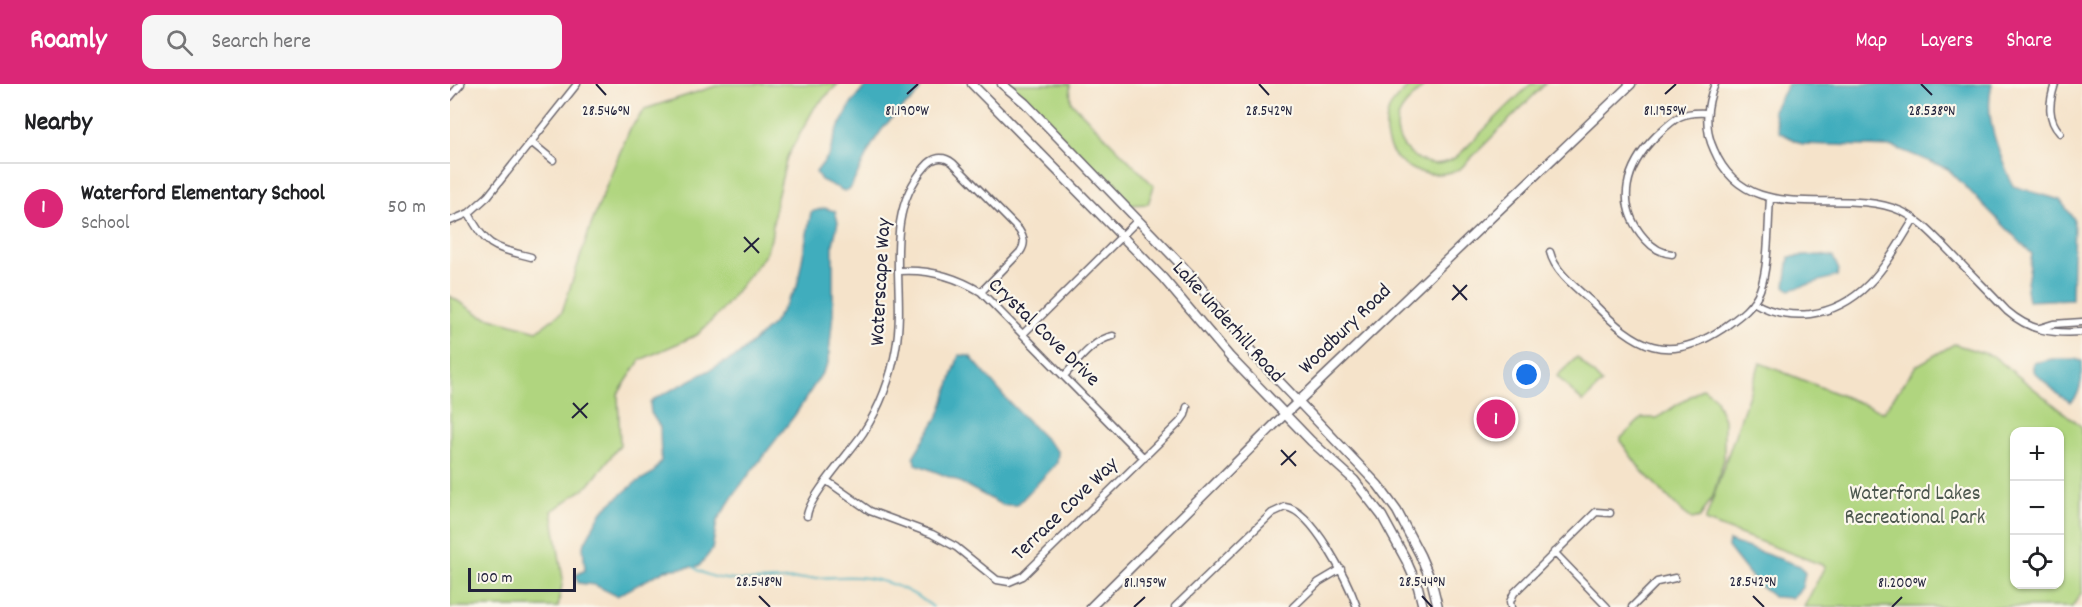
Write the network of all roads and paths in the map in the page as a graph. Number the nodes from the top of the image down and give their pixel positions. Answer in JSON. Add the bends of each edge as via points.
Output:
{"nodes":[{"id":1,"x":461,"y":84,"type":"edge"},
{"id":2,"x":577,"y":84,"type":"edge"},
{"id":3,"x":974,"y":84,"type":"edge"},
{"id":4,"x":1002,"y":84,"type":"edge"},
{"id":5,"x":1631,"y":84,"type":"edge"},
{"id":6,"x":1715,"y":84,"type":"edge"},
{"id":7,"x":2055,"y":84,"type":"edge"},
{"id":8,"x":450,"y":98,"type":"edge"},
{"id":9,"x":1707,"y":112,"type":"junction"},
{"id":10,"x":2060,"y":134,"type":"dead end"},
{"id":11,"x":531,"y":142,"type":"junction"},
{"id":12,"x":553,"y":159,"type":"dead end"},
{"id":13,"x":1770,"y":198,"type":"junction"},
{"id":14,"x":469,"y":213,"type":"junction"},
{"id":15,"x":1914,"y":219,"type":"junction"},
{"id":16,"x":1137,"y":220,"type":"junction"},
{"id":17,"x":450,"y":221,"type":"edge"},
{"id":18,"x":1122,"y":236,"type":"junction"},
{"id":19,"x":1550,"y":252,"type":"dead end"},
{"id":20,"x":1672,"y":254,"type":"dead end"},
{"id":21,"x":531,"y":257,"type":"dead end"},
{"id":22,"x":899,"y":272,"type":"junction"},
{"id":23,"x":981,"y":292,"type":"junction"},
{"id":24,"x":1753,"y":302,"type":"junction"},
{"id":25,"x":2082,"y":322,"type":"edge"},
{"id":26,"x":2040,"y":328,"type":"junction"},
{"id":27,"x":2082,"y":332,"type":"edge"},
{"id":28,"x":1023,"y":334,"type":"junction"},
{"id":29,"x":1113,"y":336,"type":"dead end"},
{"id":30,"x":1064,"y":375,"type":"junction"},
{"id":31,"x":1298,"y":401,"type":"junction"},
{"id":32,"x":1187,"y":407,"type":"dead end"},
{"id":33,"x":1285,"y":414,"type":"junction"},
{"id":34,"x":1144,"y":458,"type":"junction"},
{"id":35,"x":827,"y":481,"type":"junction"},
{"id":36,"x":1610,"y":513,"type":"dead end"},
{"id":37,"x":807,"y":516,"type":"dead end"},
{"id":38,"x":1554,"y":552,"type":"junction"},
{"id":39,"x":1341,"y":569,"type":"junction"},
{"id":40,"x":1675,"y":578,"type":"dead end"},
{"id":41,"x":1091,"y":607,"type":"edge"},
{"id":42,"x":1175,"y":607,"type":"edge"},
{"id":43,"x":1293,"y":607,"type":"edge"},
{"id":44,"x":1357,"y":607,"type":"edge"},
{"id":45,"x":1423,"y":607,"type":"edge"},
{"id":46,"x":1438,"y":607,"type":"edge"},
{"id":47,"x":1511,"y":607,"type":"edge"},
{"id":48,"x":1607,"y":607,"type":"edge"},
{"id":49,"x":1632,"y":607,"type":"edge"}],
"edges":[{"from":1,"to":8,"type":"street"},
{"from":2,"to":11,"type":"street"},
{"from":3,"to":18,"type":"street","name":"Lake Underhill Road"},
{"from":4,"to":16,"type":"street","name":"Lake Underhill Road"},
{"from":5,"to":31,"type":"street","name":"Woodbury Road"},
{"from":6,"to":9,"type":"street"},
{"from":7,"to":10,"type":"street","via":[[2050,114]]},
{"from":9,"to":13,"type":"street","via":[[1709,136],[1722,166],[1748,189]]},
{"from":9,"to":20,"type":"street","via":[[1686,113],[1672,120],[1639,154],[1629,177],[1627,198],[1635,225],[1653,247]]},
{"from":11,"to":12,"type":"street"},
{"from":11,"to":14,"type":"street","via":[[488,196]]},
{"from":13,"to":15,"type":"street","via":[[1879,205]]},
{"from":13,"to":24,"type":"street","via":[[1763,277]]},
{"from":14,"to":17,"type":"street"},
{"from":14,"to":21,"type":"street","via":[[478,232],[496,247]]},
{"from":15,"to":24,"type":"street","via":[[1878,275],[1841,305],[1796,315],[1769,311]]},
{"from":15,"to":26,"type":"street","via":[[2007,311]]},
{"from":16,"to":18,"type":"street"},
{"from":16,"to":31,"type":"street","name":"Lake Underhill Road","via":[[1190,274],[1256,357]]},
{"from":18,"to":28,"type":"street"},
{"from":18,"to":33,"type":"street","name":"Lake Underhill Road"},
{"from":19,"to":24,"type":"street","via":[[1557,267],[1619,329],[1649,345],[1671,348],[1698,343],[1735,320]]},
{"from":22,"to":23,"type":"street","name":"Crystal Cove Drive","via":[[942,274]]},
{"from":22,"to":23,"type":"street","name":"Waterscape Way","via":[[899,222],[907,195],[930,162],[946,158],[1023,238],[1020,252]]},
{"from":22,"to":35,"type":"street","name":"Waterscape Way","via":[[899,328],[887,384],[870,421]]},
{"from":23,"to":28,"type":"street","name":"Crystal Cove Drive"},
{"from":25,"to":26,"type":"street"},
{"from":26,"to":27,"type":"street","via":[[2056,333]]},
{"from":28,"to":30,"type":"street","name":"Crystal Cove Drive"},
{"from":29,"to":30,"type":"street","via":[[1098,343]]},
{"from":30,"to":34,"type":"street","name":"Crystal Cove Drive"},
{"from":31,"to":33,"type":"street","name":"Woodbury Road"},
{"from":31,"to":46,"type":"street","name":"Lake Underhill Road","via":[[1360,465],[1397,511],[1432,583]]},
{"from":32,"to":34,"type":"street","name":"Terrace Cove Way","via":[[1180,422]]},
{"from":33,"to":41,"type":"street","name":"Woodbury Road"},
{"from":33,"to":45,"type":"street","name":"Lake Underhill Road","via":[[1350,475],[1382,516],[1406,560]]},
{"from":34,"to":35,"type":"street","name":"Terrace Cove Way","via":[[1023,576],[1008,582],[992,577],[948,542],[870,511]]},
{"from":35,"to":37,"type":"street","name":"Waterscape Way"},
{"from":36,"to":38,"type":"street","via":[[1596,512]]},
{"from":38,"to":47,"type":"street","via":[[1514,593]]},
{"from":38,"to":48,"type":"street"},
{"from":39,"to":42,"type":"street","via":[[1298,513],[1290,507],[1280,507]]},
{"from":39,"to":43,"type":"street","via":[[1319,582]]},
{"from":39,"to":44,"type":"street"},
{"from":40,"to":49,"type":"street","via":[[1657,582]]}]}
